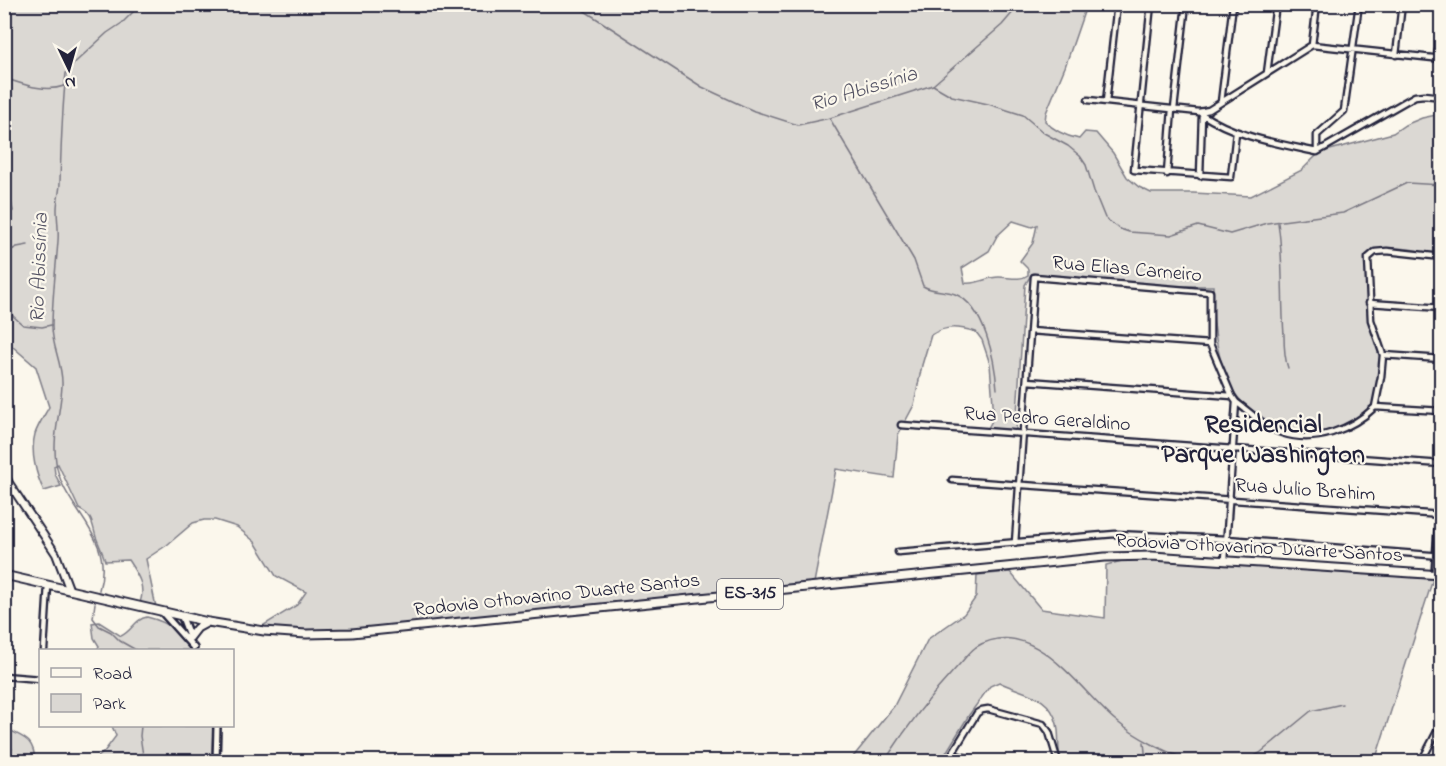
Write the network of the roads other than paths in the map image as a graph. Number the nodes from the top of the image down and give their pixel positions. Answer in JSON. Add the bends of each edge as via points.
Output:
{"nodes":[{"id":1,"x":1117,"y":4,"type":"edge"},
{"id":2,"x":1151,"y":4,"type":"edge"},
{"id":3,"x":1186,"y":4,"type":"edge"},
{"id":4,"x":1233,"y":4,"type":"edge"},
{"id":5,"x":1276,"y":4,"type":"edge"},
{"id":6,"x":1317,"y":4,"type":"edge"},
{"id":7,"x":1359,"y":4,"type":"edge"},
{"id":8,"x":1402,"y":4,"type":"edge"},
{"id":9,"x":1442,"y":21,"type":"edge"},
{"id":10,"x":1312,"y":45,"type":"junction"},
{"id":11,"x":1354,"y":50,"type":"junction"},
{"id":12,"x":1396,"y":55,"type":"junction"},
{"id":13,"x":1439,"y":59,"type":"edge"},
{"id":14,"x":1267,"y":73,"type":"junction"},
{"id":15,"x":1442,"y":97,"type":"edge"},
{"id":16,"x":1088,"y":100,"type":"dead end"},
{"id":17,"x":1106,"y":102,"type":"junction"},
{"id":18,"x":1221,"y":102,"type":"junction"},
{"id":19,"x":1140,"y":106,"type":"junction"},
{"id":20,"x":1173,"y":109,"type":"junction"},
{"id":21,"x":1201,"y":113,"type":"junction"},
{"id":22,"x":1236,"y":132,"type":"junction"},
{"id":23,"x":1317,"y":152,"type":"junction"},
{"id":24,"x":1167,"y":174,"type":"junction"},
{"id":25,"x":1200,"y":176,"type":"junction"},
{"id":26,"x":1442,"y":257,"type":"edge"},
{"id":27,"x":1369,"y":303,"type":"junction"},
{"id":28,"x":1442,"y":308,"type":"edge"},
{"id":29,"x":1030,"y":331,"type":"junction"},
{"id":30,"x":1210,"y":344,"type":"junction"},
{"id":31,"x":1383,"y":355,"type":"junction"},
{"id":32,"x":1442,"y":359,"type":"edge"},
{"id":33,"x":1027,"y":381,"type":"junction"},
{"id":34,"x":1232,"y":396,"type":"junction"},
{"id":35,"x":1236,"y":402,"type":"junction"},
{"id":36,"x":1375,"y":407,"type":"junction"},
{"id":37,"x":1442,"y":411,"type":"edge"},
{"id":38,"x":901,"y":425,"type":"dead end"},
{"id":39,"x":1023,"y":433,"type":"junction"},
{"id":40,"x":1233,"y":448,"type":"junction"},
{"id":41,"x":1442,"y":464,"type":"edge"},
{"id":42,"x":4,"y":472,"type":"edge"},
{"id":43,"x":1442,"y":473,"type":"edge"},
{"id":44,"x":952,"y":480,"type":"dead end"},
{"id":45,"x":9,"y":483,"type":"junction"},
{"id":46,"x":1019,"y":485,"type":"junction"},
{"id":47,"x":4,"y":498,"type":"edge"},
{"id":48,"x":1229,"y":500,"type":"junction"},
{"id":49,"x":1440,"y":515,"type":"edge"},
{"id":50,"x":1227,"y":539,"type":"junction"},
{"id":51,"x":1015,"y":543,"type":"junction"},
{"id":52,"x":898,"y":552,"type":"dead end"},
{"id":53,"x":1439,"y":556,"type":"edge"},
{"id":54,"x":1225,"y":560,"type":"junction"},
{"id":55,"x":4,"y":575,"type":"edge"},
{"id":56,"x":1438,"y":575,"type":"edge"},
{"id":57,"x":48,"y":585,"type":"junction"},
{"id":58,"x":70,"y":591,"type":"junction"},
{"id":59,"x":162,"y":612,"type":"junction"},
{"id":60,"x":182,"y":617,"type":"junction"},
{"id":61,"x":208,"y":622,"type":"junction"},
{"id":62,"x":190,"y":637,"type":"junction"},
{"id":63,"x":44,"y":649,"type":"edge"},
{"id":64,"x":195,"y":649,"type":"edge"},
{"id":65,"x":4,"y":676,"type":"edge"},
{"id":66,"x":39,"y":678,"type":"edge"},
{"id":67,"x":1442,"y":722,"type":"edge"},
{"id":68,"x":217,"y":727,"type":"edge"},
{"id":69,"x":952,"y":754,"type":"junction"},
{"id":70,"x":216,"y":762,"type":"edge"},
{"id":71,"x":947,"y":762,"type":"edge"},
{"id":72,"x":984,"y":762,"type":"edge"},
{"id":73,"x":1058,"y":762,"type":"edge"},
{"id":74,"x":1421,"y":762,"type":"edge"}],
"edges":[{"from":1,"to":17,"type":"street"},
{"from":2,"to":19,"type":"street"},
{"from":3,"to":20,"type":"street"},
{"from":4,"to":18,"type":"street"},
{"from":5,"to":14,"type":"street"},
{"from":6,"to":10,"type":"street"},
{"from":7,"to":11,"type":"street"},
{"from":8,"to":12,"type":"street"},
{"from":9,"to":13,"type":"street"},
{"from":10,"to":11,"type":"street"},
{"from":10,"to":14,"type":"street"},
{"from":11,"to":12,"type":"street"},
{"from":11,"to":23,"type":"street","via":[[1344,111],[1317,135]]},
{"from":12,"to":13,"type":"street"},
{"from":14,"to":18,"type":"street"},
{"from":15,"to":23,"type":"street","via":[[1415,96]]},
{"from":16,"to":17,"type":"street"},
{"from":17,"to":19,"type":"street"},
{"from":18,"to":21,"type":"street"},
{"from":19,"to":20,"type":"street"},
{"from":19,"to":24,"type":"street","via":[[1134,170]]},
{"from":20,"to":21,"type":"street"},
{"from":20,"to":24,"type":"street"},
{"from":21,"to":22,"type":"street"},
{"from":21,"to":25,"type":"street"},
{"from":22,"to":23,"type":"street"},
{"from":22,"to":25,"type":"street","via":[[1230,177]]},
{"from":24,"to":25,"type":"street"},
{"from":26,"to":27,"type":"street","via":[[1375,252],[1368,258]]},
{"from":27,"to":28,"type":"street"},
{"from":27,"to":31,"type":"street"},
{"from":29,"to":30,"type":"street"},
{"from":29,"to":30,"type":"street","name":"Rua Elias Carneiro","via":[[1034,278],[1210,292]]},
{"from":29,"to":33,"type":"street"},
{"from":30,"to":34,"type":"street","name":"Rua Elias Carneiro"},
{"from":31,"to":32,"type":"street"},
{"from":31,"to":36,"type":"street"},
{"from":33,"to":34,"type":"street"},
{"from":33,"to":39,"type":"street"},
{"from":34,"to":35,"type":"street","name":"Rua Elias Carneiro"},
{"from":35,"to":36,"type":"street","via":[[1272,428],[1300,438],[1335,432]]},
{"from":35,"to":40,"type":"street"},
{"from":36,"to":37,"type":"street"},
{"from":38,"to":39,"type":"street","name":"Rua Pedro Geraldino"},
{"from":39,"to":40,"type":"street","name":"Rua Pedro Geraldino"},
{"from":39,"to":46,"type":"street"},
{"from":40,"to":41,"type":"street","name":"Rua Pedro Geraldino"},
{"from":40,"to":48,"type":"street"},
{"from":42,"to":45,"type":"main road"},
{"from":43,"to":49,"type":"street"},
{"from":44,"to":46,"type":"street","name":"Rua Julio Brahim"},
{"from":45,"to":47,"type":"street"},
{"from":45,"to":58,"type":"main road","via":[[56,554]]},
{"from":46,"to":48,"type":"street","name":"Rua Julio Brahim"},
{"from":46,"to":51,"type":"street"},
{"from":48,"to":49,"type":"street","name":"Rua Julio Brahim"},
{"from":48,"to":50,"type":"street"},
{"from":49,"to":53,"type":"street"},
{"from":50,"to":51,"type":"street","via":[[1115,534]]},
{"from":50,"to":53,"type":"street"},
{"from":50,"to":54,"type":"street"},
{"from":51,"to":52,"type":"street"},
{"from":53,"to":56,"type":"street"},
{"from":54,"to":56,"type":"main road","name":"Rodovia Othovarino Duarte Santos","number":"ES-315"},
{"from":54,"to":61,"type":"main road","name":"Rodovia Othovarino Duarte Santos","number":"ES-315","via":[[1105,557],[352,633],[264,632]]},
{"from":55,"to":57,"type":"main road","name":"Rodovia Othovarino Duarte Santos"},
{"from":57,"to":58,"type":"main road","name":"Rodovia Othovarino Duarte Santos"},
{"from":57,"to":63,"type":"street"},
{"from":58,"to":59,"type":"main road","name":"Rodovia Othovarino Duarte Santos","number":"ES-315"},
{"from":59,"to":60,"type":"main road","name":"Rodovia Othovarino Duarte Santos","number":"ES-315"},
{"from":59,"to":64,"type":"street"},
{"from":60,"to":61,"type":"main road","name":"Rodovia Othovarino Duarte Santos","number":"ES-315"},
{"from":60,"to":62,"type":"street"},
{"from":61,"to":62,"type":"main road"},
{"from":62,"to":64,"type":"street"},
{"from":65,"to":66,"type":"street"},
{"from":67,"to":74,"type":"street"},
{"from":68,"to":70,"type":"street"},
{"from":69,"to":71,"type":"street"},
{"from":69,"to":72,"type":"street"},
{"from":69,"to":73,"type":"street","via":[[977,714],[988,709],[1043,724]]}]}
